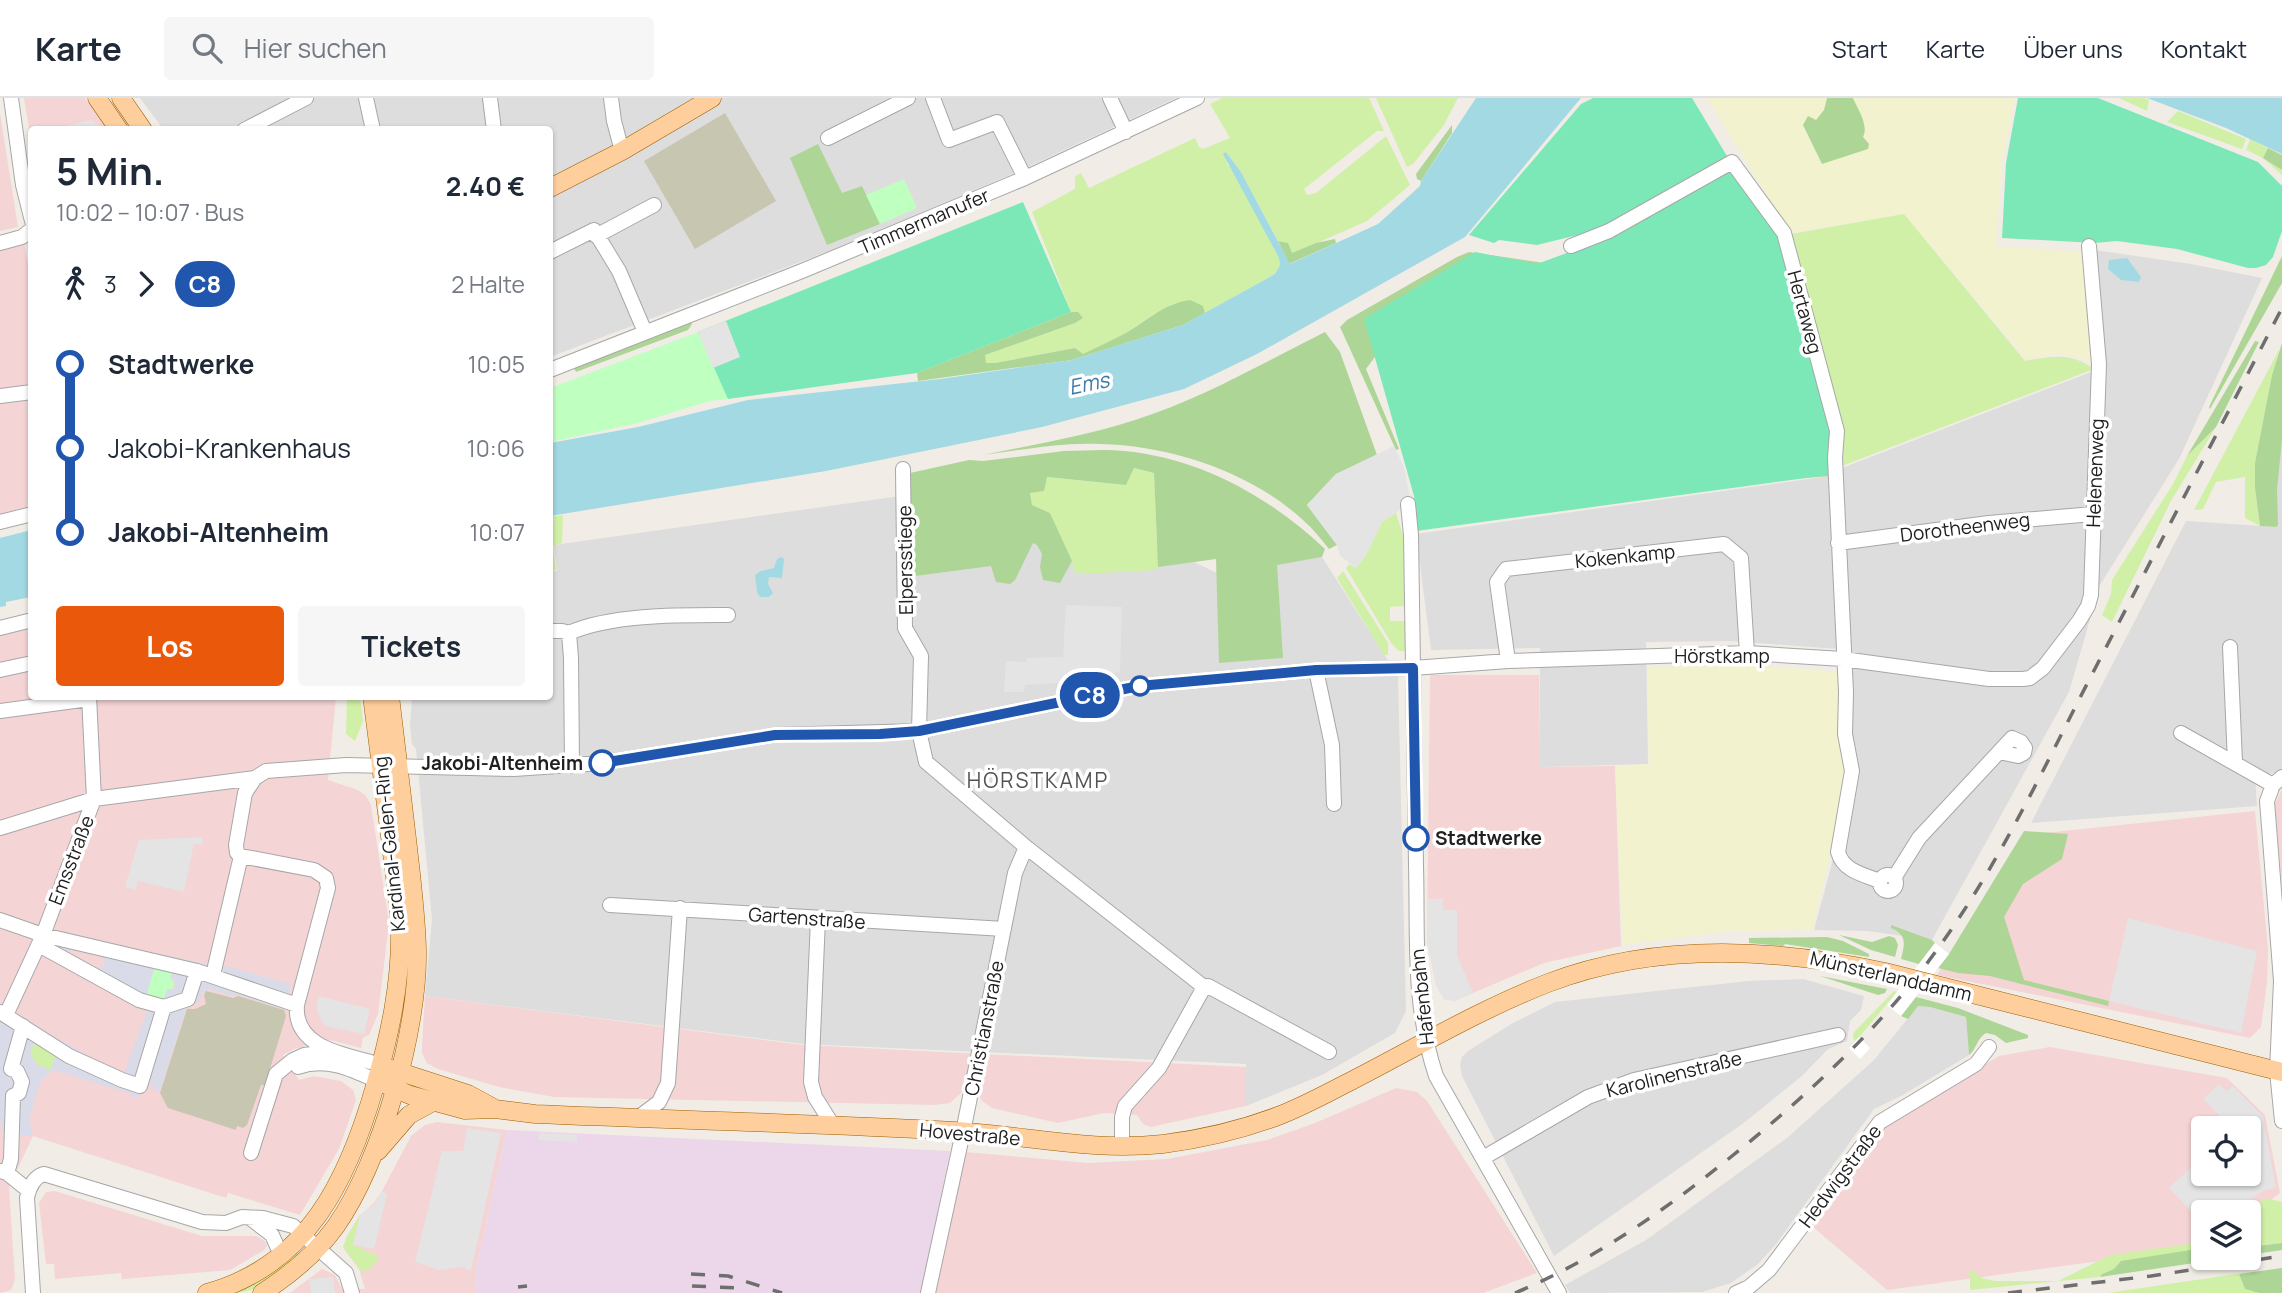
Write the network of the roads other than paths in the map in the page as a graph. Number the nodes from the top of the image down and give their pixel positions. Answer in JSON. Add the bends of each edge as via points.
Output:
{"nodes":[{"id":1,"x":11,"y":98,"type":"edge"},
{"id":2,"x":97,"y":98,"type":"edge"},
{"id":3,"x":121,"y":98,"type":"edge"},
{"id":4,"x":306,"y":98,"type":"edge"},
{"id":5,"x":366,"y":98,"type":"edge"},
{"id":6,"x":490,"y":98,"type":"edge"},
{"id":7,"x":611,"y":98,"type":"edge"},
{"id":8,"x":712,"y":98,"type":"edge"},
{"id":9,"x":908,"y":98,"type":"edge"},
{"id":10,"x":933,"y":98,"type":"edge"},
{"id":11,"x":1110,"y":98,"type":"edge"},
{"id":12,"x":1192,"y":99,"type":"edge"},
{"id":13,"x":116,"y":126,"type":"edge"},
{"id":14,"x":140,"y":126,"type":"edge"},
{"id":15,"x":255,"y":126,"type":"edge"},
{"id":16,"x":372,"y":126,"type":"edge"},
{"id":17,"x":494,"y":126,"type":"edge"},
{"id":18,"x":1126,"y":132,"type":"junction"},
{"id":19,"x":828,"y":138,"type":"dead end"},
{"id":20,"x":622,"y":151,"type":"junction"},
{"id":21,"x":27,"y":174,"type":"edge"},
{"id":22,"x":1025,"y":178,"type":"junction"},
{"id":23,"x":553,"y":186,"type":"edge"},
{"id":24,"x":654,"y":205,"type":"dead end"},
{"id":25,"x":28,"y":232,"type":"edge"},
{"id":26,"x":596,"y":236,"type":"junction"},
{"id":27,"x":0,"y":243,"type":"edge"},
{"id":28,"x":1571,"y":246,"type":"dead end"},
{"id":29,"x":2089,"y":246,"type":"dead end"},
{"id":30,"x":553,"y":250,"type":"edge"},
{"id":31,"x":645,"y":332,"type":"junction"},
{"id":32,"x":553,"y":369,"type":"edge"},
{"id":33,"x":28,"y":392,"type":"edge"},
{"id":34,"x":0,"y":396,"type":"edge"},
{"id":35,"x":903,"y":469,"type":"dead end"},
{"id":36,"x":1408,"y":504,"type":"dead end"},
{"id":37,"x":2093,"y":514,"type":"junction"},
{"id":38,"x":28,"y":515,"type":"edge"},
{"id":39,"x":0,"y":522,"type":"edge"},
{"id":40,"x":1838,"y":543,"type":"junction"},
{"id":41,"x":728,"y":615,"type":"dead end"},
{"id":42,"x":28,"y":621,"type":"edge"},
{"id":43,"x":0,"y":628,"type":"edge"},
{"id":44,"x":553,"y":631,"type":"edge"},
{"id":45,"x":569,"y":633,"type":"junction"},
{"id":46,"x":2230,"y":648,"type":"dead end"},
{"id":47,"x":1747,"y":653,"type":"junction"},
{"id":48,"x":1843,"y":659,"type":"junction"},
{"id":49,"x":1508,"y":661,"type":"junction"},
{"id":50,"x":28,"y":664,"type":"edge"},
{"id":51,"x":1413,"y":668,"type":"junction"},
{"id":52,"x":6,"y":669,"type":"edge"},
{"id":53,"x":1316,"y":670,"type":"junction"},
{"id":54,"x":2030,"y":678,"type":"joint"},
{"id":55,"x":75,"y":700,"type":"edge"},
{"id":56,"x":89,"y":700,"type":"edge"},
{"id":57,"x":373,"y":700,"type":"edge"},
{"id":58,"x":390,"y":700,"type":"edge"},
{"id":59,"x":0,"y":711,"type":"edge"},
{"id":60,"x":919,"y":731,"type":"junction"},
{"id":61,"x":2180,"y":733,"type":"dead end"},
{"id":62,"x":1999,"y":752,"type":"dead end"},
{"id":63,"x":2235,"y":762,"type":"junction"},
{"id":64,"x":572,"y":765,"type":"junction"},
{"id":65,"x":390,"y":767,"type":"junction"},
{"id":66,"x":261,"y":774,"type":"junction"},
{"id":67,"x":2278,"y":781,"type":"edge"},
{"id":68,"x":94,"y":799,"type":"junction"},
{"id":69,"x":1334,"y":804,"type":"dead end"},
{"id":70,"x":0,"y":828,"type":"edge"},
{"id":71,"x":1026,"y":846,"type":"junction"},
{"id":72,"x":241,"y":856,"type":"junction"},
{"id":73,"x":610,"y":905,"type":"dead end"},
{"id":74,"x":680,"y":908,"type":"junction"},
{"id":75,"x":818,"y":919,"type":"junction"},
{"id":76,"x":0,"y":920,"type":"edge"},
{"id":77,"x":1003,"y":929,"type":"junction"},
{"id":78,"x":41,"y":940,"type":"junction"},
{"id":79,"x":214,"y":970,"type":"junction"},
{"id":80,"x":197,"y":971,"type":"junction"},
{"id":81,"x":2281,"y":981,"type":"edge"},
{"id":82,"x":1206,"y":986,"type":"junction"},
{"id":83,"x":297,"y":1005,"type":"junction"},
{"id":84,"x":164,"y":1007,"type":"junction"},
{"id":85,"x":3,"y":1013,"type":"edge"},
{"id":86,"x":23,"y":1026,"type":"junction"},
{"id":87,"x":1838,"y":1035,"type":"dead end"},
{"id":88,"x":1425,"y":1043,"type":"junction"},
{"id":89,"x":1989,"y":1047,"type":"dead end"},
{"id":90,"x":330,"y":1052,"type":"junction"},
{"id":91,"x":1329,"y":1052,"type":"dead end"},
{"id":92,"x":5,"y":1069,"type":"edge"},
{"id":93,"x":399,"y":1071,"type":"junction"},
{"id":94,"x":2280,"y":1072,"type":"edge"},
{"id":95,"x":379,"y":1073,"type":"junction"},
{"id":96,"x":394,"y":1089,"type":"junction"},
{"id":97,"x":7,"y":1096,"type":"edge"},
{"id":98,"x":269,"y":1097,"type":"junction"},
{"id":99,"x":433,"y":1102,"type":"junction"},
{"id":100,"x":495,"y":1109,"type":"junction"},
{"id":101,"x":639,"y":1117,"type":"junction"},
{"id":102,"x":2282,"y":1121,"type":"edge"},
{"id":103,"x":832,"y":1124,"type":"junction"},
{"id":104,"x":963,"y":1132,"type":"junction"},
{"id":105,"x":1122,"y":1146,"type":"junction"},
{"id":106,"x":251,"y":1153,"type":"dead end"},
{"id":107,"x":1483,"y":1158,"type":"junction"},
{"id":108,"x":369,"y":1162,"type":"junction"},
{"id":109,"x":3,"y":1172,"type":"edge"},
{"id":110,"x":28,"y":1190,"type":"junction"},
{"id":111,"x":250,"y":1218,"type":"junction"},
{"id":112,"x":303,"y":1235,"type":"junction"},
{"id":113,"x":318,"y":1248,"type":"junction"},
{"id":114,"x":281,"y":1255,"type":"junction"},
{"id":115,"x":33,"y":1293,"type":"edge"},
{"id":116,"x":207,"y":1293,"type":"edge"},
{"id":117,"x":262,"y":1293,"type":"edge"},
{"id":118,"x":352,"y":1293,"type":"edge"},
{"id":119,"x":928,"y":1293,"type":"edge"},
{"id":120,"x":1559,"y":1293,"type":"edge"},
{"id":121,"x":1736,"y":1293,"type":"edge"}],
"edges":[{"from":1,"to":21,"type":"street"},
{"from":2,"to":13,"type":"main road"},
{"from":3,"to":14,"type":"main road"},
{"from":4,"to":15,"type":"street"},
{"from":5,"to":16,"type":"street"},
{"from":6,"to":17,"type":"street"},
{"from":7,"to":20,"type":"street"},
{"from":8,"to":20,"type":"main road"},
{"from":9,"to":19,"type":"street"},
{"from":10,"to":22,"type":"street","via":[[949,140],[997,122]]},
{"from":11,"to":18,"type":"street"},
{"from":12,"to":18,"type":"street","name":"Timmermanufer"},
{"from":18,"to":22,"type":"street","name":"Timmermanufer"},
{"from":20,"to":23,"type":"main road"},
{"from":22,"to":31,"type":"street","name":"Timmermanufer"},
{"from":24,"to":26,"type":"street"},
{"from":25,"to":27,"type":"street"},
{"from":26,"to":30,"type":"street","via":[[594,230]]},
{"from":26,"to":31,"type":"street","via":[[619,271]]},
{"from":28,"to":40,"type":"street","name":"Hertaweg","via":[[1609,231],[1732,162],[1784,233],[1836,431]]},
{"from":29,"to":37,"type":"street","name":"Helenenweg","via":[[2099,364]]},
{"from":31,"to":32,"type":"street","name":"Timmermanufer"},
{"from":33,"to":34,"type":"street"},
{"from":35,"to":60,"type":"street","name":"Elpersstiege","via":[[905,628],[921,656]]},
{"from":36,"to":51,"type":"street"},
{"from":37,"to":40,"type":"street","name":"Dorotheenweg"},
{"from":37,"to":54,"type":"street","name":"Helenenweg","via":[[2088,606],[2043,668]]},
{"from":38,"to":39,"type":"street"},
{"from":40,"to":48,"type":"street","name":"Hertaweg"},
{"from":41,"to":45,"type":"street","via":[[601,622]]},
{"from":42,"to":43,"type":"street"},
{"from":44,"to":45,"type":"street"},
{"from":45,"to":64,"type":"street"},
{"from":46,"to":63,"type":"street"},
{"from":47,"to":48,"type":"street","name":"Hörstkamp"},
{"from":47,"to":49,"type":"street","name":"Hörstkamp"},
{"from":47,"to":49,"type":"street","name":"Kokenkamp","via":[[1741,558],[1724,544],[1506,569],[1497,582]]},
{"from":48,"to":54,"type":"street","name":"Hörstkamp","via":[[1989,679]]},
{"from":48,"to":62,"type":"street","name":"Hertaweg","via":[[1845,734],[1852,771],[1838,852],[1849,868],[1887,879]]},
{"from":49,"to":51,"type":"street","name":"Hörstkamp"},
{"from":50,"to":52,"type":"street"},
{"from":51,"to":53,"type":"street","name":"Hörstkamp"},
{"from":51,"to":88,"type":"street","name":"Hafenbahn","via":[[1416,973]]},
{"from":53,"to":60,"type":"street","name":"Hörstkamp","via":[[1139,686]]},
{"from":53,"to":69,"type":"street","via":[[1332,746]]},
{"from":55,"to":59,"type":"street"},
{"from":56,"to":68,"type":"street","name":"Emsstraße"},
{"from":57,"to":65,"type":"main road","name":"Kardinal-Galen-Ring"},
{"from":58,"to":65,"type":"main road","name":"Kardinal-Galen-Ring"},
{"from":60,"to":64,"type":"street","name":"Hörstkamp","via":[[775,735]]},
{"from":60,"to":71,"type":"street","name":"Elpersstiege","via":[[926,762]]},
{"from":61,"to":63,"type":"street"},
{"from":63,"to":67,"type":"street"},
{"from":64,"to":65,"type":"street","name":"Hörstkamp"},
{"from":65,"to":66,"type":"street","name":"Hörstkamp","via":[[346,765]]},
{"from":65,"to":93,"type":"main road","name":"Kardinal-Galen-Ring","via":[[415,902],[417,952]]},
{"from":65,"to":95,"type":"main road","name":"Kardinal-Galen-Ring","via":[[398,966],[389,1040]]},
{"from":66,"to":68,"type":"street","name":"Hörstkamp"},
{"from":66,"to":72,"type":"street","via":[[245,793],[236,845]]},
{"from":67,"to":81,"type":"street","via":[[2267,802]]},
{"from":68,"to":70,"type":"street","name":"Hörstkamp"},
{"from":68,"to":78,"type":"street","name":"Emsstraße"},
{"from":71,"to":77,"type":"street","name":"Christianstraße"},
{"from":71,"to":82,"type":"street","name":"Elpersstiege"},
{"from":72,"to":79,"type":"street"},
{"from":72,"to":83,"type":"street","via":[[314,870],[328,880]]},
{"from":73,"to":74,"type":"street","name":"Gartenstraße"},
{"from":74,"to":75,"type":"street","name":"Gartenstraße"},
{"from":74,"to":101,"type":"street","via":[[668,1083],[659,1102]]},
{"from":75,"to":77,"type":"street","name":"Gartenstraße"},
{"from":75,"to":103,"type":"street","via":[[811,1082]]},
{"from":76,"to":78,"type":"street"},
{"from":77,"to":104,"type":"street","name":"Christianstraße"},
{"from":78,"to":80,"type":"street"},
{"from":78,"to":84,"type":"street","via":[[139,1000]]},
{"from":78,"to":85,"type":"street","name":"Emsstraße"},
{"from":79,"to":80,"type":"street"},
{"from":79,"to":83,"type":"street"},
{"from":80,"to":84,"type":"street","via":[[188,999]]},
{"from":81,"to":94,"type":"street"},
{"from":82,"to":91,"type":"street","name":"Elpersstiege"},
{"from":82,"to":105,"type":"street","via":[[1158,1068],[1125,1106]]},
{"from":83,"to":90,"type":"street","via":[[304,1031]]},
{"from":84,"to":86,"type":"street","via":[[140,1086],[69,1056]]},
{"from":85,"to":86,"type":"street"},
{"from":86,"to":92,"type":"street"},
{"from":87,"to":107,"type":"street","name":"Karolinenstraße","via":[[1634,1080],[1588,1097]]},
{"from":88,"to":94,"type":"main road","name":"Münsterlanddamm","via":[[1575,974],[1651,959],[1749,952],[1825,959],[1885,972]]},
{"from":88,"to":105,"type":"main road","name":"Hovestraße","via":[[1301,1107],[1252,1126],[1162,1144]]},
{"from":88,"to":107,"type":"street","name":"Hafenbahn","via":[[1436,1076]]},
{"from":89,"to":121,"type":"street","name":"Hedwigstraße","via":[[1976,1064],[1880,1122],[1769,1270]]},
{"from":90,"to":95,"type":"street"},
{"from":90,"to":98,"type":"street","via":[[304,1055],[283,1067],[273,1080]]},
{"from":92,"to":97,"type":"street","via":[[17,1071],[22,1082],[19,1093]]},
{"from":93,"to":95,"type":"main road","name":"Hovestraße"},
{"from":93,"to":96,"type":"main road","name":"Kardinal-Galen-Ring"},
{"from":93,"to":100,"type":"main road","name":"Hovestraße","via":[[468,1094]]},
{"from":94,"to":102,"type":"street"},
{"from":95,"to":96,"type":"main road","name":"Hovestraße"},
{"from":95,"to":98,"type":"street","via":[[311,1063],[290,1071]]},
{"from":95,"to":112,"type":"main road","name":"Kardinal-Galen-Ring","via":[[354,1151],[333,1194]]},
{"from":96,"to":99,"type":"main road","name":"Hovestraße"},
{"from":96,"to":108,"type":"main road","name":"Kardinal-Galen-Ring"},
{"from":97,"to":109,"type":"street","via":[[11,1159]]},
{"from":98,"to":106,"type":"street"},
{"from":99,"to":100,"type":"main road","name":"Hovestraße","via":[[465,1110]]},
{"from":99,"to":108,"type":"main road","via":[[403,1120]]},
{"from":100,"to":101,"type":"main road","name":"Hovestraße"},
{"from":101,"to":103,"type":"main road","name":"Hovestraße"},
{"from":103,"to":104,"type":"main road","name":"Hovestraße"},
{"from":104,"to":105,"type":"main road","name":"Hovestraße"},
{"from":104,"to":119,"type":"street","name":"Christianstraße"},
{"from":107,"to":120,"type":"street","name":"Hafenbahn"},
{"from":108,"to":113,"type":"main road","name":"Kardinal-Galen-Ring","via":[[336,1226]]},
{"from":109,"to":110,"type":"street"},
{"from":110,"to":111,"type":"street","via":[[38,1176],[49,1175],[202,1222]]},
{"from":110,"to":115,"type":"street"},
{"from":111,"to":112,"type":"street","via":[[284,1224]]},
{"from":111,"to":114,"type":"street","via":[[272,1235]]},
{"from":112,"to":113,"type":"street"},
{"from":112,"to":114,"type":"main road","name":"Kardinal-Galen-Ring"},
{"from":113,"to":117,"type":"main road","name":"Kardinal-Galen-Ring"},
{"from":113,"to":118,"type":"street","via":[[346,1273]]},
{"from":114,"to":116,"type":"main road","name":"Kardinal-Galen-Ring","via":[[253,1276]]}]}
